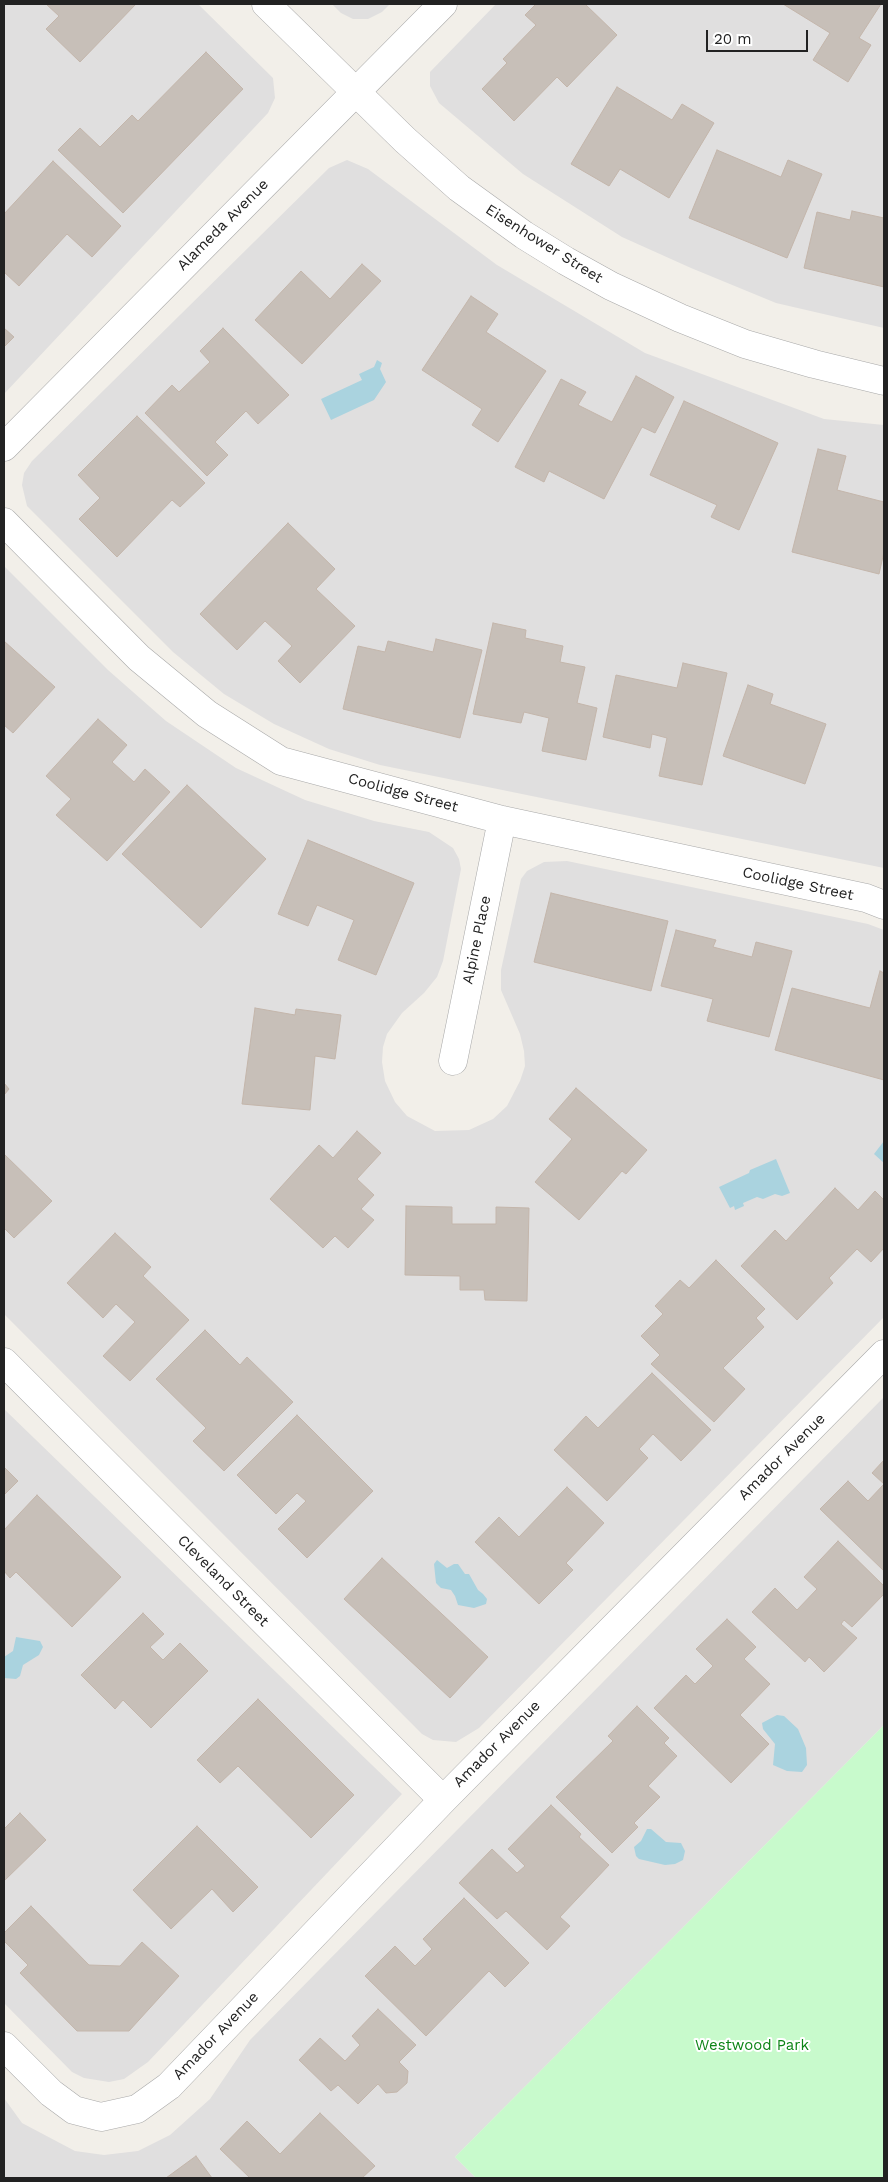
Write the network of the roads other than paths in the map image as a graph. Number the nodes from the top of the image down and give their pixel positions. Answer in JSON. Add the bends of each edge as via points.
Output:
{"nodes":[{"id":1,"x":266,"y":4,"type":"edge"},
{"id":2,"x":443,"y":4,"type":"edge"},
{"id":3,"x":356,"y":92,"type":"junction"},
{"id":4,"x":884,"y":381,"type":"edge"},
{"id":5,"x":4,"y":447,"type":"edge"},
{"id":6,"x":4,"y":522,"type":"edge"},
{"id":7,"x":502,"y":820,"type":"junction"},
{"id":8,"x":884,"y":905,"type":"edge"},
{"id":9,"x":453,"y":1061,"type":"dead end"},
{"id":10,"x":884,"y":1354,"type":"edge"},
{"id":11,"x":4,"y":1362,"type":"edge"},
{"id":12,"x":442,"y":1800,"type":"junction"},
{"id":13,"x":4,"y":2046,"type":"edge"}],
"edges":[{"from":1,"to":3,"type":"street","name":"Eisenhower Street"},
{"from":2,"to":3,"type":"street","name":"Alameda Avenue"},
{"from":3,"to":4,"type":"street","name":"Eisenhower Street","via":[[459,188],[524,235],[574,265],[680,318],[745,344]]},
{"from":3,"to":5,"type":"street","name":"Alameda Avenue"},
{"from":6,"to":7,"type":"street","name":"Coolidge Street","via":[[139,658],[207,714],[282,761]]},
{"from":7,"to":8,"type":"street","name":"Coolidge Street","via":[[866,898]]},
{"from":7,"to":9,"type":"street","name":"Alpine Place"},
{"from":10,"to":12,"type":"street","name":"Amador Avenue"},
{"from":11,"to":12,"type":"street","name":"Cleveland Street"},
{"from":12,"to":13,"type":"street","name":"Amador Avenue","via":[[169,2086],[137,2109],[101,2118],[74,2110],[51,2093]]}]}
